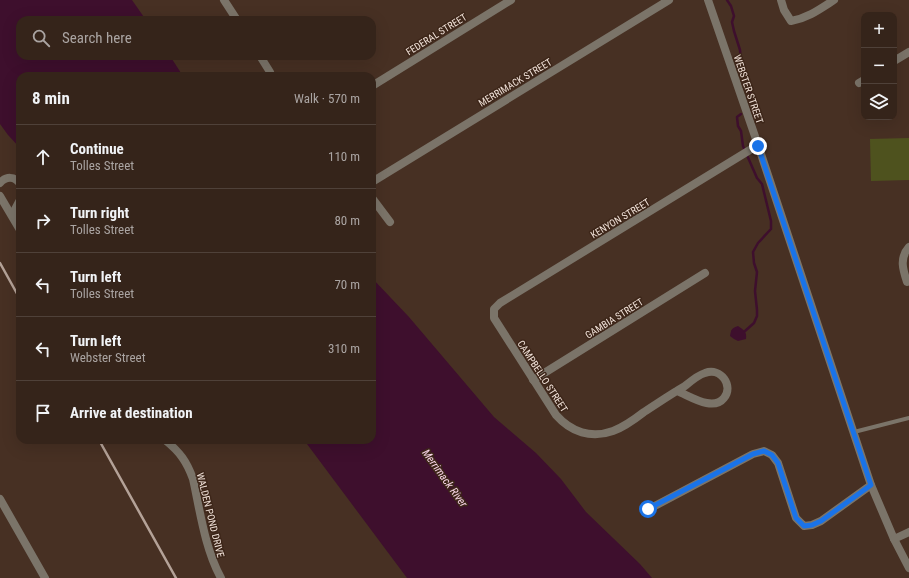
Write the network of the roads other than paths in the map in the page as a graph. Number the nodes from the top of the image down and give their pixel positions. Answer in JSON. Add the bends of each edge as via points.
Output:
{"nodes":[{"id":1,"x":224,"y":0,"type":"edge"},
{"id":2,"x":512,"y":0,"type":"edge"},
{"id":3,"x":669,"y":0,"type":"edge"},
{"id":4,"x":708,"y":0,"type":"edge"},
{"id":5,"x":781,"y":0,"type":"edge"},
{"id":6,"x":834,"y":0,"type":"edge"},
{"id":7,"x":234,"y":16,"type":"edge"},
{"id":8,"x":909,"y":52,"type":"edge"},
{"id":9,"x":897,"y":59,"type":"edge"},
{"id":10,"x":262,"y":60,"type":"edge"},
{"id":11,"x":270,"y":72,"type":"dead end"},
{"id":12,"x":376,"y":84,"type":"edge"},
{"id":13,"x":758,"y":146,"type":"junction"},
{"id":14,"x":16,"y":180,"type":"edge"},
{"id":15,"x":376,"y":180,"type":"edge"},
{"id":16,"x":0,"y":183,"type":"edge"},
{"id":17,"x":0,"y":196,"type":"edge"},
{"id":18,"x":376,"y":203,"type":"edge"},
{"id":19,"x":16,"y":208,"type":"edge"},
{"id":20,"x":12,"y":216,"type":"junction"},
{"id":21,"x":390,"y":222,"type":"dead end"},
{"id":22,"x":16,"y":223,"type":"edge"},
{"id":23,"x":909,"y":247,"type":"edge"},
{"id":24,"x":705,"y":273,"type":"dead end"},
{"id":25,"x":907,"y":282,"type":"dead end"},
{"id":26,"x":494,"y":309,"type":"joint"},
{"id":27,"x":534,"y":380,"type":"junction"},
{"id":28,"x":677,"y":391,"type":"junction"},
{"id":29,"x":909,"y":418,"type":"edge"},
{"id":30,"x":853,"y":433,"type":"junction"},
{"id":31,"x":170,"y":444,"type":"edge"},
{"id":32,"x":871,"y":485,"type":"junction"},
{"id":33,"x":0,"y":499,"type":"edge"},
{"id":34,"x":648,"y":509,"type":"dead end"},
{"id":35,"x":909,"y":532,"type":"edge"},
{"id":36,"x":894,"y":539,"type":"junction"},
{"id":37,"x":909,"y":568,"type":"edge"},
{"id":38,"x":45,"y":578,"type":"edge"},
{"id":39,"x":220,"y":578,"type":"edge"}],
"edges":[{"from":1,"to":7,"type":"street"},
{"from":2,"to":12,"type":"street","name":"FEDERAL STREET"},
{"from":3,"to":15,"type":"street","name":"MERRIMACK STREET"},
{"from":4,"to":13,"type":"street","name":"WEBSTER STREET"},
{"from":5,"to":6,"type":"street","via":[[791,21],[809,16]]},
{"from":8,"to":9,"type":"street"},
{"from":10,"to":11,"type":"street"},
{"from":13,"to":26,"type":"street","name":"KENYON STREET"},
{"from":13,"to":30,"type":"street","name":"WEBSTER STREET"},
{"from":14,"to":16,"type":"street","via":[[11,177]]},
{"from":17,"to":20,"type":"street"},
{"from":18,"to":21,"type":"street"},
{"from":19,"to":20,"type":"street"},
{"from":20,"to":22,"type":"street"},
{"from":23,"to":25,"type":"street","via":[[902,263]]},
{"from":24,"to":27,"type":"street","name":"GAMBIA STREET"},
{"from":26,"to":27,"type":"street","name":"CAMPBELLO STREET","via":[[494,318]]},
{"from":27,"to":28,"type":"street","name":"CAMPBELLO STREET","via":[[563,423],[573,430],[592,434],[603,434],[626,425]]},
{"from":28,"to":28,"type":"street","name":"CAMPBELLO STREET","via":[[704,403],[715,404],[724,398],[728,388],[720,374],[710,372],[700,375]]},
{"from":29,"to":30,"type":"lane"},
{"from":30,"to":32,"type":"street","name":"WEBSTER STREET"},
{"from":31,"to":39,"type":"street","name":"WALDEN POND DRIVE","via":[[179,452],[189,468],[209,548]]},
{"from":32,"to":34,"type":"street","via":[[821,521],[804,526],[796,518],[778,463],[772,455],[764,451],[753,454]]},
{"from":32,"to":36,"type":"street","name":"WEBSTER STREET"},
{"from":33,"to":38,"type":"street"},
{"from":35,"to":36,"type":"street"},
{"from":36,"to":37,"type":"street","name":"WEBSTER STREET"}]}
